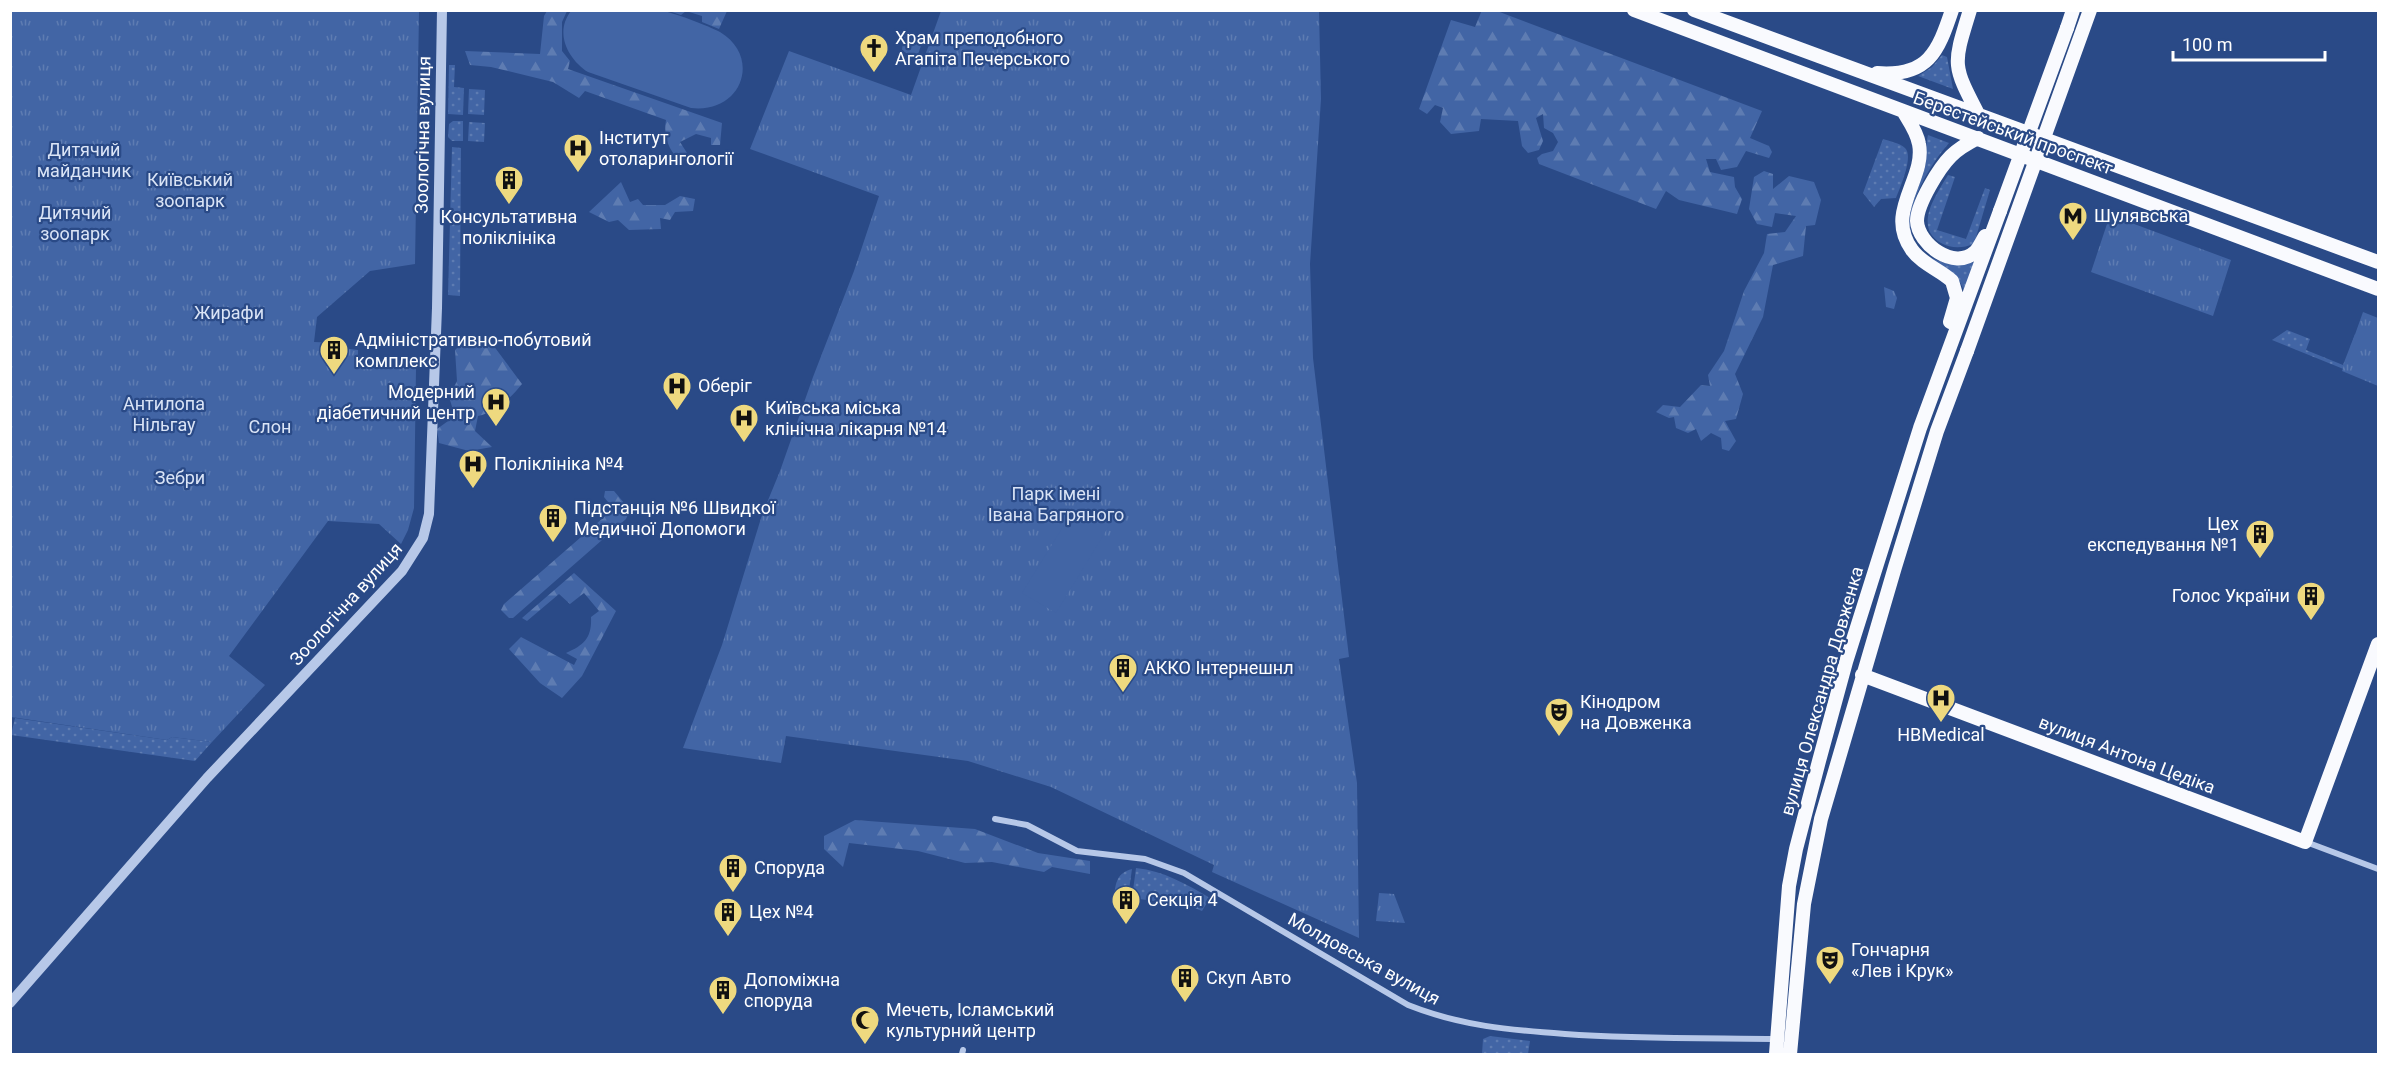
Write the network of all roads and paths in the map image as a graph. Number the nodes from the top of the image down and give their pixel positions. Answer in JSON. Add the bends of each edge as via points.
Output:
{"nodes":[{"id":1,"x":442,"y":10,"type":"edge"},
{"id":2,"x":1634,"y":10,"type":"edge"},
{"id":3,"x":1695,"y":10,"type":"edge"},
{"id":4,"x":1952,"y":10,"type":"edge"},
{"id":5,"x":1971,"y":10,"type":"edge"},
{"id":6,"x":2072,"y":10,"type":"edge"},
{"id":7,"x":2090,"y":10,"type":"edge"},
{"id":8,"x":1863,"y":72,"type":"junction"},
{"id":9,"x":1903,"y":111,"type":"junction"},
{"id":10,"x":1978,"y":114,"type":"junction"},
{"id":11,"x":1978,"y":138,"type":"junction"},
{"id":12,"x":2000,"y":211,"type":"junction"},
{"id":13,"x":2379,"y":262,"type":"edge"},
{"id":14,"x":2379,"y":289,"type":"edge"},
{"id":15,"x":1920,"y":428,"type":"junction"},
{"id":16,"x":2379,"y":644,"type":"edge"},
{"id":17,"x":1862,"y":675,"type":"junction"},
{"id":18,"x":995,"y":819,"type":"dead end"},
{"id":19,"x":2305,"y":842,"type":"junction"},
{"id":20,"x":2379,"y":869,"type":"edge"},
{"id":21,"x":10,"y":1003,"type":"edge"},
{"id":22,"x":1777,"y":1039,"type":"junction"},
{"id":23,"x":1776,"y":1054,"type":"edge"},
{"id":24,"x":1790,"y":1054,"type":"edge"}],
"edges":[{"from":1,"to":21,"type":"street","name":"Зоологічна вулиця","via":[[431,480],[423,538],[402,571],[207,778]]},
{"from":2,"to":9,"type":"main road","name":"Берестейський проспект"},
{"from":3,"to":8,"type":"main road","name":"Берестейський проспект"},
{"from":4,"to":8,"type":"main road","via":[[1941,44],[1924,64],[1910,72]]},
{"from":5,"to":10,"type":"main road","via":[[1956,62]]},
{"from":6,"to":12,"type":"main road","bridge":true},
{"from":7,"to":17,"type":"main road","name":"вулиця Олександра Довженка","bridge":true,"via":[[1936,434]]},
{"from":8,"to":10,"type":"main road","name":"Берестейський проспект"},
{"from":9,"to":11,"type":"main road","name":"Берестейський проспект"},
{"from":9,"to":15,"type":"main road","via":[[1920,145],[1904,203],[1906,240],[1913,252],[1952,281],[1956,291],[1956,306],[1930,378]]},
{"from":10,"to":13,"type":"main road","name":"Берестейський проспект"},
{"from":11,"to":12,"type":"main road","via":[[1949,158],[1918,212],[1917,222],[1924,241],[1943,254],[1966,256],[1975,251]]},
{"from":11,"to":14,"type":"main road","name":"Берестейський проспект"},
{"from":12,"to":15,"type":"main road","name":"вулиця Олександра Довженка"},
{"from":15,"to":22,"type":"main road","name":"вулиця Олександра Довженка","via":[[1846,663],[1796,849],[1785,916]]},
{"from":16,"to":19,"type":"main road"},
{"from":17,"to":19,"type":"main road","name":"вулиця Антона Цедіка"},
{"from":17,"to":24,"type":"main road","name":"вулиця Олександра Довженка","via":[[1808,876]]},
{"from":18,"to":22,"type":"street","name":"Молдовська вулиця","via":[[1026,825],[1077,851],[1145,859],[1185,873],[1408,1005],[1439,1017],[1479,1026],[1592,1035]]},
{"from":19,"to":20,"type":"street","name":"вулиця Антона Цедіка"},
{"from":22,"to":23,"type":"main road","name":"вулиця Олександра Довженка"}]}
